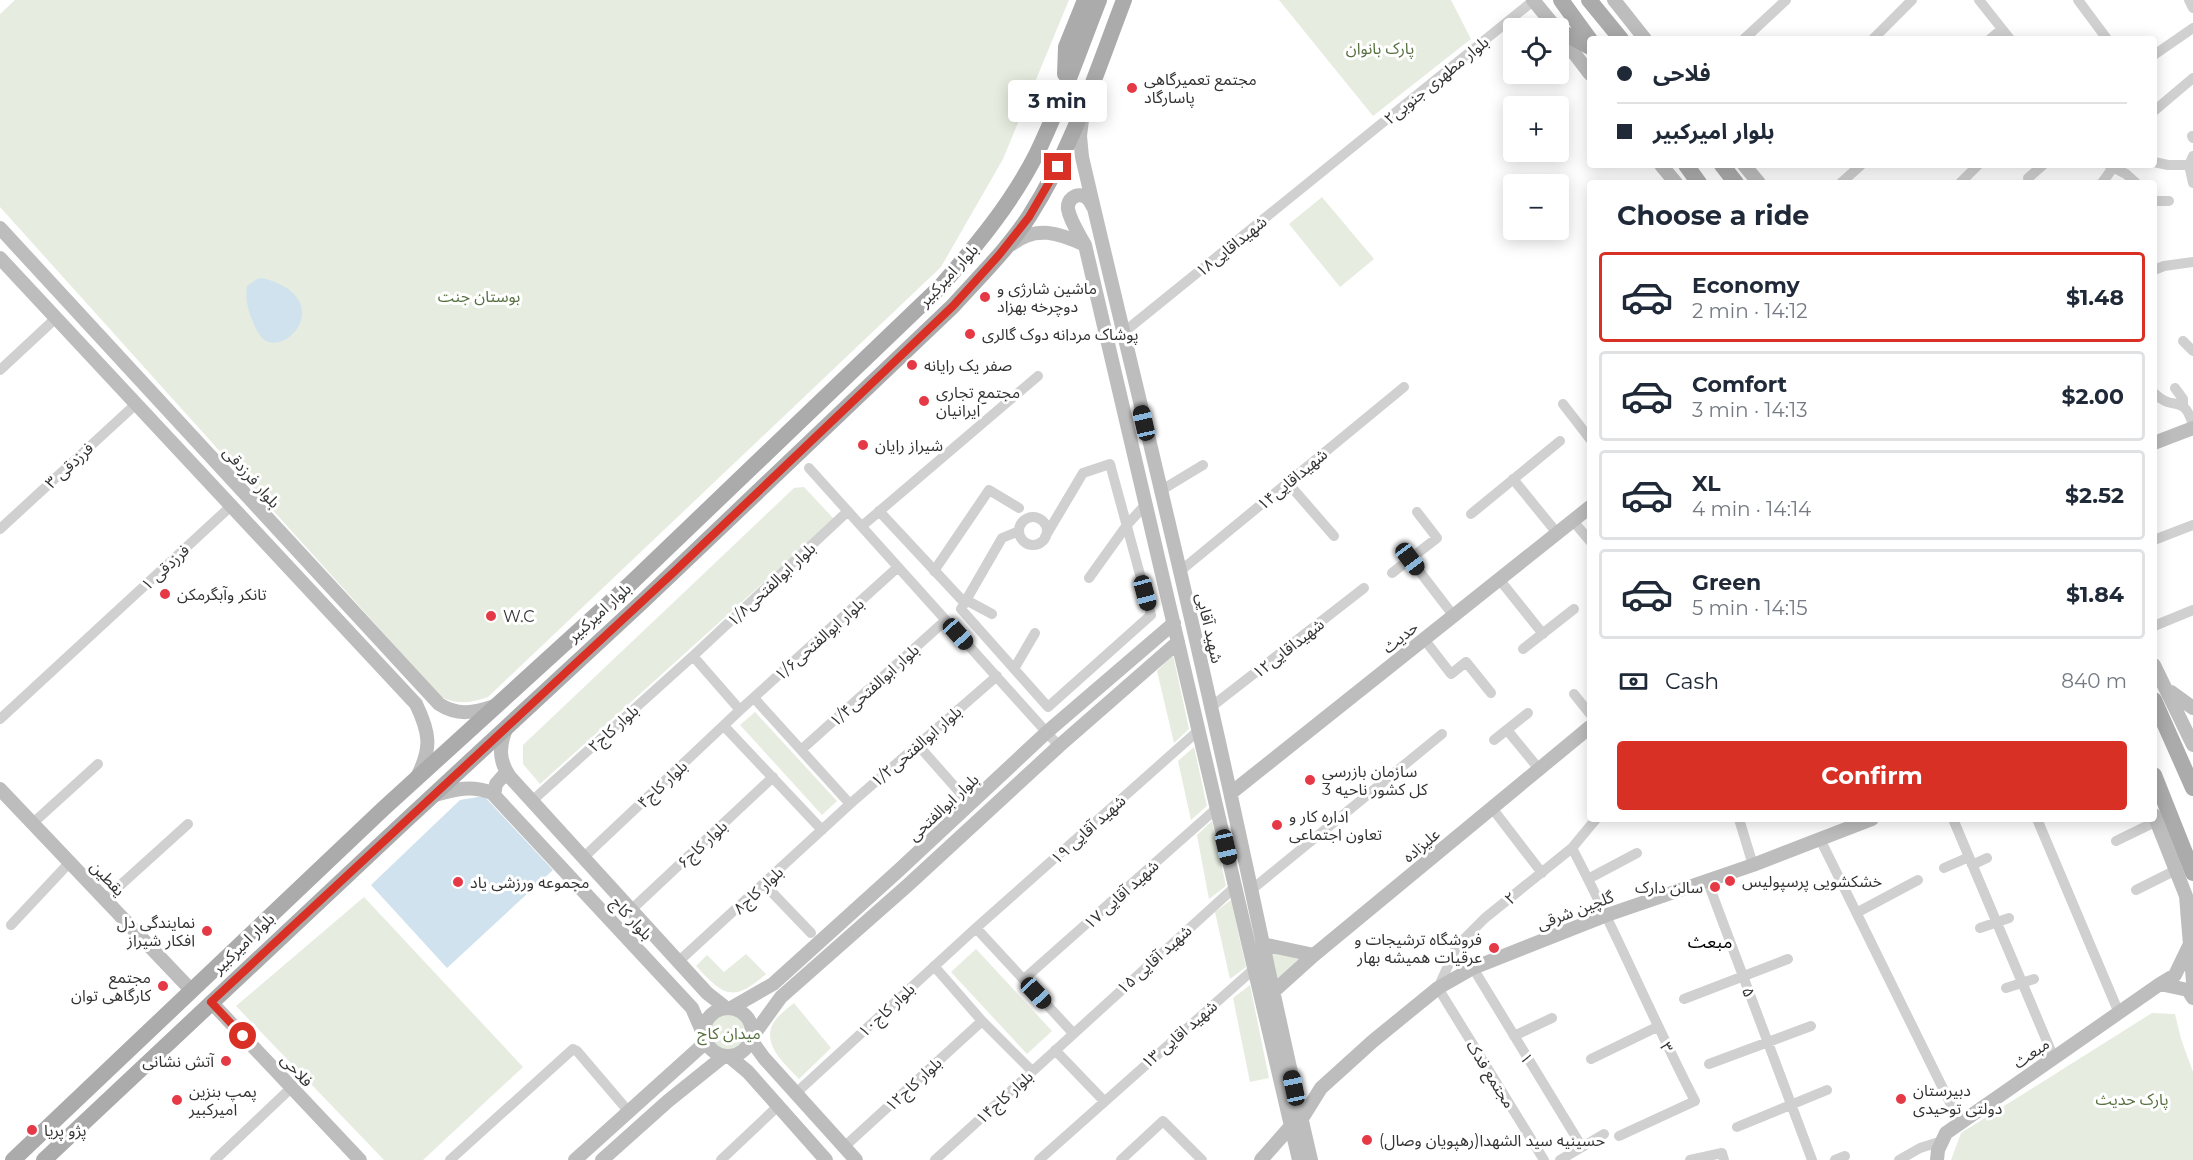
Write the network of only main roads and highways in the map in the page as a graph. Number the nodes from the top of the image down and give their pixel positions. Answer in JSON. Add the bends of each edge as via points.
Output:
{"nodes":[{"id":1,"x":1085,"y":0,"type":"edge"},
{"id":2,"x":1099,"y":0,"type":"edge"},
{"id":3,"x":1124,"y":0,"type":"edge"},
{"id":4,"x":1561,"y":0,"type":"edge"},
{"id":5,"x":1589,"y":0,"type":"edge"},
{"id":6,"x":1605,"y":0,"type":"edge"},
{"id":7,"x":1569,"y":36,"type":"edge"},
{"id":8,"x":1587,"y":36,"type":"edge"},
{"id":9,"x":1619,"y":36,"type":"edge"},
{"id":10,"x":1587,"y":45,"type":"edge"},
{"id":11,"x":1065,"y":87,"type":"junction"},
{"id":12,"x":1688,"y":168,"type":"edge"},
{"id":13,"x":1724,"y":168,"type":"edge"},
{"id":14,"x":1698,"y":180,"type":"edge"},
{"id":15,"x":1734,"y":180,"type":"edge"},
{"id":16,"x":760,"y":459,"type":"junction"},
{"id":17,"x":776,"y":476,"type":"junction"},
{"id":18,"x":2157,"y":707,"type":"edge"},
{"id":19,"x":2157,"y":783,"type":"edge"},
{"id":20,"x":2193,"y":788,"type":"edge"},
{"id":21,"x":2193,"y":873,"type":"edge"},
{"id":22,"x":12,"y":1160,"type":"edge"},
{"id":23,"x":44,"y":1160,"type":"edge"}],
"edges":[{"from":1,"to":11,"type":"main road","via":[[1066,47]]},
{"from":2,"to":11,"type":"main road","name":"بلوار امیرکبیر"},
{"from":3,"to":17,"type":"main road","name":"بلوار امیرکبیر","via":[[1058,167],[1029,217],[953,306]]},
{"from":4,"to":8,"type":"main road"},
{"from":5,"to":9,"type":"main road"},
{"from":6,"to":9,"type":"main road"},
{"from":7,"to":10,"type":"main road"},
{"from":11,"to":16,"type":"main road","name":"بلوار امیرکبیر","via":[[1036,154],[979,243],[940,287]]},
{"from":12,"to":14,"type":"main road"},
{"from":13,"to":15,"type":"main road"},
{"from":16,"to":17,"type":"main road"},
{"from":16,"to":22,"type":"main road","name":"بلوار امیرکبیر"},
{"from":17,"to":23,"type":"main road","name":"بلوار امیرکبیر"},
{"from":18,"to":20,"type":"main road"},
{"from":19,"to":21,"type":"main road"}]}
